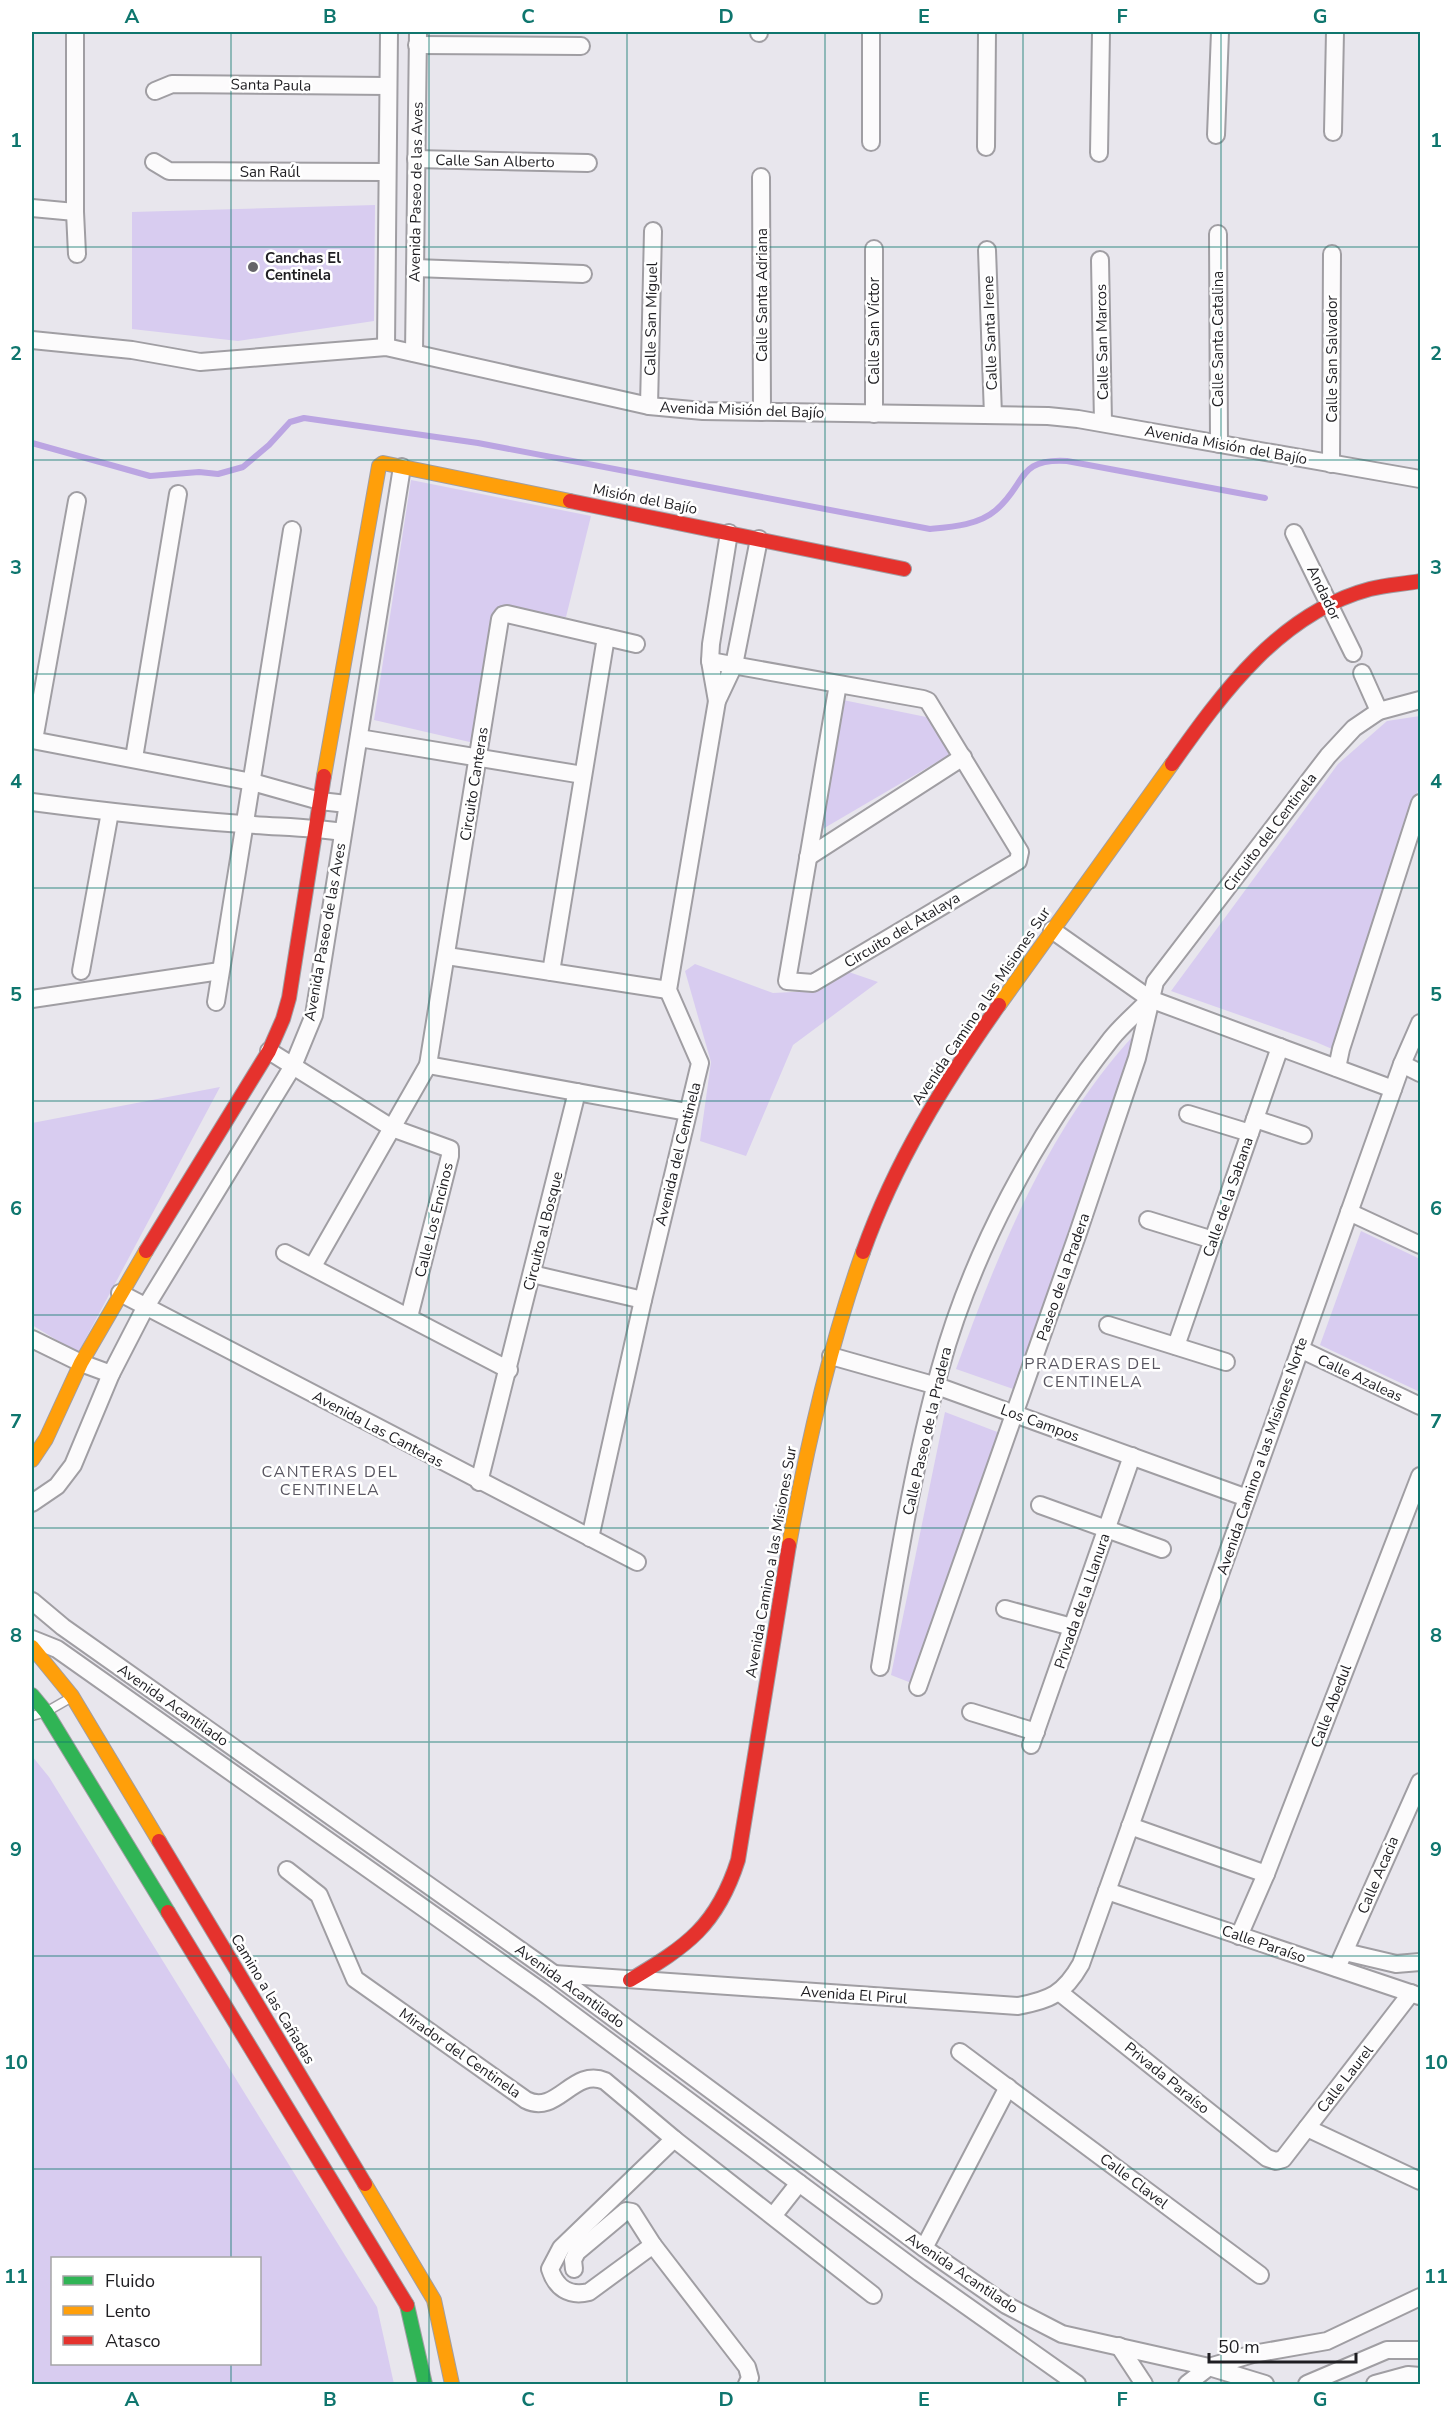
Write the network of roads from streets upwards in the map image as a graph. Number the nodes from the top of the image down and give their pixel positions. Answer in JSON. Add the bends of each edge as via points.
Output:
{"nodes":[{"id":1,"x":75,"y":32,"type":"edge"},
{"id":2,"x":389,"y":32,"type":"edge"},
{"id":3,"x":871,"y":32,"type":"edge"},
{"id":4,"x":987,"y":32,"type":"edge"},
{"id":5,"x":1101,"y":32,"type":"edge"},
{"id":6,"x":1220,"y":32,"type":"edge"},
{"id":7,"x":1335,"y":32,"type":"edge"},
{"id":8,"x":417,"y":38,"type":"edge"},
{"id":9,"x":581,"y":46,"type":"dead end"},
{"id":10,"x":388,"y":86,"type":"junction"},
{"id":11,"x":155,"y":91,"type":"dead end"},
{"id":12,"x":1333,"y":132,"type":"dead end"},
{"id":13,"x":1216,"y":135,"type":"dead end"},
{"id":14,"x":871,"y":142,"type":"dead end"},
{"id":15,"x":987,"y":147,"type":"dead end"},
{"id":16,"x":1099,"y":153,"type":"dead end"},
{"id":17,"x":416,"y":159,"type":"junction"},
{"id":18,"x":154,"y":162,"type":"dead end"},
{"id":19,"x":581,"y":163,"type":"dead end"},
{"id":20,"x":387,"y":172,"type":"junction"},
{"id":21,"x":761,"y":177,"type":"dead end"},
{"id":22,"x":32,"y":208,"type":"edge"},
{"id":23,"x":75,"y":212,"type":"junction"},
{"id":24,"x":653,"y":231,"type":"dead end"},
{"id":25,"x":1218,"y":234,"type":"dead end"},
{"id":26,"x":874,"y":249,"type":"dead end"},
{"id":27,"x":987,"y":250,"type":"dead end"},
{"id":28,"x":78,"y":254,"type":"dead end"},
{"id":29,"x":1332,"y":255,"type":"dead end"},
{"id":30,"x":1100,"y":260,"type":"dead end"},
{"id":31,"x":415,"y":268,"type":"junction"},
{"id":32,"x":583,"y":274,"type":"dead end"},
{"id":33,"x":32,"y":340,"type":"edge"},
{"id":34,"x":386,"y":347,"type":"junction"},
{"id":35,"x":414,"y":353,"type":"junction"},
{"id":36,"x":649,"y":406,"type":"junction"},
{"id":37,"x":762,"y":412,"type":"junction"},
{"id":38,"x":874,"y":414,"type":"junction"},
{"id":39,"x":993,"y":415,"type":"junction"},
{"id":40,"x":1103,"y":423,"type":"junction"},
{"id":41,"x":1219,"y":444,"type":"junction"},
{"id":42,"x":1331,"y":464,"type":"junction"},
{"id":43,"x":379,"y":466,"type":"joint"},
{"id":44,"x":402,"y":467,"type":"junction"},
{"id":45,"x":1420,"y":480,"type":"edge"},
{"id":46,"x":178,"y":494,"type":"dead end"},
{"id":47,"x":77,"y":501,"type":"dead end"},
{"id":48,"x":292,"y":530,"type":"dead end"},
{"id":49,"x":729,"y":533,"type":"junction"},
{"id":50,"x":1294,"y":533,"type":"dead end"},
{"id":51,"x":759,"y":539,"type":"junction"},
{"id":52,"x":904,"y":569,"type":"dead end"},
{"id":53,"x":1420,"y":581,"type":"edge"},
{"id":54,"x":1329,"y":604,"type":"junction"},
{"id":55,"x":606,"y":637,"type":"junction"},
{"id":56,"x":636,"y":644,"type":"dead end"},
{"id":57,"x":1353,"y":653,"type":"dead end"},
{"id":58,"x":710,"y":662,"type":"junction"},
{"id":59,"x":734,"y":665,"type":"junction"},
{"id":60,"x":1362,"y":673,"type":"dead end"},
{"id":61,"x":838,"y":684,"type":"junction"},
{"id":62,"x":1420,"y":700,"type":"edge"},
{"id":63,"x":717,"y":701,"type":"junction"},
{"id":64,"x":1379,"y":711,"type":"junction"},
{"id":65,"x":359,"y":738,"type":"junction"},
{"id":66,"x":33,"y":740,"type":"edge"},
{"id":67,"x":963,"y":757,"type":"junction"},
{"id":68,"x":134,"y":758,"type":"junction"},
{"id":69,"x":478,"y":759,"type":"junction"},
{"id":70,"x":583,"y":775,"type":"junction"},
{"id":71,"x":252,"y":782,"type":"junction"},
{"id":72,"x":320,"y":801,"type":"junction"},
{"id":73,"x":32,"y":802,"type":"edge"},
{"id":74,"x":1420,"y":803,"type":"edge"},
{"id":75,"x":347,"y":804,"type":"junction"},
{"id":76,"x":110,"y":812,"type":"junction"},
{"id":77,"x":244,"y":825,"type":"junction"},
{"id":78,"x":316,"y":828,"type":"junction"},
{"id":79,"x":343,"y":832,"type":"junction"},
{"id":80,"x":808,"y":856,"type":"junction"},
{"id":81,"x":1052,"y":930,"type":"junction"},
{"id":82,"x":447,"y":956,"type":"junction"},
{"id":83,"x":81,"y":971,"type":"dead end"},
{"id":84,"x":220,"y":971,"type":"junction"},
{"id":85,"x":551,"y":972,"type":"junction"},
{"id":86,"x":668,"y":990,"type":"junction"},
{"id":87,"x":32,"y":999,"type":"edge"},
{"id":88,"x":1150,"y":999,"type":"junction"},
{"id":89,"x":216,"y":1002,"type":"dead end"},
{"id":90,"x":1420,"y":1023,"type":"edge"},
{"id":91,"x":1280,"y":1047,"type":"junction"},
{"id":92,"x":269,"y":1051,"type":"junction"},
{"id":93,"x":1402,"y":1064,"type":"junction"},
{"id":94,"x":428,"y":1065,"type":"junction"},
{"id":95,"x":293,"y":1066,"type":"junction"},
{"id":96,"x":1337,"y":1068,"type":"junction"},
{"id":97,"x":1420,"y":1073,"type":"edge"},
{"id":98,"x":1393,"y":1089,"type":"junction"},
{"id":99,"x":577,"y":1092,"type":"junction"},
{"id":100,"x":687,"y":1112,"type":"junction"},
{"id":101,"x":1188,"y":1114,"type":"dead end"},
{"id":102,"x":1253,"y":1126,"type":"junction"},
{"id":103,"x":392,"y":1128,"type":"junction"},
{"id":104,"x":1303,"y":1135,"type":"dead end"},
{"id":105,"x":181,"y":1193,"type":"junction"},
{"id":106,"x":206,"y":1209,"type":"junction"},
{"id":107,"x":1349,"y":1212,"type":"junction"},
{"id":108,"x":1148,"y":1220,"type":"dead end"},
{"id":109,"x":1213,"y":1240,"type":"junction"},
{"id":110,"x":1420,"y":1245,"type":"edge"},
{"id":111,"x":285,"y":1253,"type":"dead end"},
{"id":112,"x":313,"y":1266,"type":"junction"},
{"id":113,"x":532,"y":1274,"type":"junction"},
{"id":114,"x":120,"y":1293,"type":"junction"},
{"id":115,"x":643,"y":1300,"type":"junction"},
{"id":116,"x":145,"y":1308,"type":"junction"},
{"id":117,"x":409,"y":1317,"type":"junction"},
{"id":118,"x":1108,"y":1325,"type":"dead end"},
{"id":119,"x":32,"y":1339,"type":"edge"},
{"id":120,"x":1176,"y":1347,"type":"junction"},
{"id":121,"x":1300,"y":1349,"type":"junction"},
{"id":122,"x":831,"y":1356,"type":"junction"},
{"id":123,"x":1226,"y":1362,"type":"dead end"},
{"id":124,"x":81,"y":1363,"type":"junction"},
{"id":125,"x":508,"y":1370,"type":"junction"},
{"id":126,"x":111,"y":1374,"type":"junction"},
{"id":127,"x":937,"y":1386,"type":"junction"},
{"id":128,"x":1420,"y":1406,"type":"edge"},
{"id":129,"x":1015,"y":1414,"type":"junction"},
{"id":130,"x":1132,"y":1456,"type":"junction"},
{"id":131,"x":32,"y":1460,"type":"edge"},
{"id":132,"x":1420,"y":1476,"type":"edge"},
{"id":133,"x":479,"y":1482,"type":"junction"},
{"id":134,"x":1247,"y":1497,"type":"junction"},
{"id":135,"x":32,"y":1503,"type":"edge"},
{"id":136,"x":1040,"y":1505,"type":"dead end"},
{"id":137,"x":1107,"y":1529,"type":"junction"},
{"id":138,"x":590,"y":1538,"type":"junction"},
{"id":139,"x":1162,"y":1549,"type":"dead end"},
{"id":140,"x":637,"y":1562,"type":"dead end"},
{"id":141,"x":32,"y":1601,"type":"edge"},
{"id":142,"x":1005,"y":1610,"type":"dead end"},
{"id":143,"x":1072,"y":1627,"type":"junction"},
{"id":144,"x":32,"y":1639,"type":"edge"},
{"id":145,"x":32,"y":1647,"type":"edge"},
{"id":146,"x":880,"y":1667,"type":"dead end"},
{"id":147,"x":918,"y":1687,"type":"dead end"},
{"id":148,"x":32,"y":1695,"type":"edge"},
{"id":149,"x":971,"y":1712,"type":"dead end"},
{"id":150,"x":1420,"y":1782,"type":"edge"},
{"id":151,"x":1130,"y":1826,"type":"junction"},
{"id":152,"x":286,"y":1870,"type":"dead end"},
{"id":153,"x":1266,"y":1874,"type":"junction"},
{"id":154,"x":184,"y":1884,"type":"junction"},
{"id":155,"x":1107,"y":1891,"type":"junction"},
{"id":156,"x":159,"y":1899,"type":"junction"},
{"id":157,"x":1239,"y":1935,"type":"junction"},
{"id":158,"x":1345,"y":1952,"type":"junction"},
{"id":159,"x":1420,"y":1962,"type":"edge"},
{"id":160,"x":1337,"y":1968,"type":"junction"},
{"id":161,"x":554,"y":1974,"type":"junction"},
{"id":162,"x":630,"y":1980,"type":"junction"},
{"id":163,"x":542,"y":1991,"type":"junction"},
{"id":164,"x":1059,"y":1992,"type":"junction"},
{"id":165,"x":1416,"y":1995,"type":"edge"},
{"id":166,"x":960,"y":2052,"type":"dead end"},
{"id":167,"x":1008,"y":2087,"type":"junction"},
{"id":168,"x":1307,"y":2128,"type":"junction"},
{"id":169,"x":674,"y":2139,"type":"junction"},
{"id":170,"x":1276,"y":2161,"type":"joint"},
{"id":171,"x":1420,"y":2181,"type":"edge"},
{"id":172,"x":798,"y":2183,"type":"junction"},
{"id":173,"x":772,"y":2215,"type":"junction"},
{"id":174,"x":653,"y":2245,"type":"junction"},
{"id":175,"x":924,"y":2248,"type":"junction"},
{"id":176,"x":574,"y":2268,"type":"dead end"},
{"id":177,"x":1260,"y":2275,"type":"dead end"},
{"id":178,"x":873,"y":2295,"type":"dead end"},
{"id":179,"x":1420,"y":2297,"type":"edge"},
{"id":180,"x":1119,"y":2346,"type":"junction"},
{"id":181,"x":1420,"y":2350,"type":"edge"},
{"id":182,"x":1209,"y":2367,"type":"junction"},
{"id":183,"x":1420,"y":2376,"type":"edge"},
{"id":184,"x":425,"y":2385,"type":"edge"},
{"id":185,"x":452,"y":2385,"type":"edge"},
{"id":186,"x":747,"y":2385,"type":"edge"},
{"id":187,"x":1077,"y":2385,"type":"edge"},
{"id":188,"x":1144,"y":2385,"type":"edge"},
{"id":189,"x":1187,"y":2385,"type":"edge"},
{"id":190,"x":1265,"y":2385,"type":"edge"},
{"id":191,"x":1307,"y":2385,"type":"edge"},
{"id":192,"x":1375,"y":2385,"type":"edge"}],
"edges":[{"from":1,"to":23,"type":"street"},
{"from":2,"to":10,"type":"street","name":"Avenida Paseo de las Aves"},
{"from":3,"to":14,"type":"street"},
{"from":4,"to":15,"type":"street"},
{"from":5,"to":16,"type":"street"},
{"from":6,"to":13,"type":"street"},
{"from":7,"to":12,"type":"street"},
{"from":8,"to":9,"type":"street"},
{"from":8,"to":17,"type":"street","name":"Avenida Paseo de las Aves"},
{"from":10,"to":11,"type":"street","name":"Santa Paula","via":[[172,84]]},
{"from":10,"to":20,"type":"street","name":"Avenida Paseo de las Aves"},
{"from":17,"to":19,"type":"street","name":"Calle San Alberto"},
{"from":17,"to":31,"type":"street","name":"Avenida Paseo de las Aves"},
{"from":18,"to":20,"type":"street","name":"San Raúl","via":[[169,171]]},
{"from":20,"to":34,"type":"street","name":"Avenida Paseo de las Aves"},
{"from":21,"to":37,"type":"street","name":"Calle Santa Adriana"},
{"from":22,"to":23,"type":"street"},
{"from":23,"to":28,"type":"street"},
{"from":24,"to":36,"type":"street","name":"Calle San Miguel"},
{"from":25,"to":41,"type":"street","name":"Calle Santa Catalina"},
{"from":26,"to":38,"type":"street","name":"Calle San Víctor"},
{"from":27,"to":39,"type":"street","name":"Calle Santa Irene"},
{"from":29,"to":42,"type":"street","name":"Calle San Salvador"},
{"from":30,"to":40,"type":"street","name":"Calle San Marcos"},
{"from":31,"to":32,"type":"street"},
{"from":31,"to":35,"type":"street","name":"Avenida Paseo de las Aves"},
{"from":33,"to":34,"type":"street","name":"Avenida Misión del Bajío","via":[[132,350],[200,362]]},
{"from":34,"to":35,"type":"street","name":"Avenida Misión del Bajío"},
{"from":35,"to":36,"type":"street","name":"Avenida Misión del Bajío"},
{"from":36,"to":37,"type":"street","name":"Avenida Misión del Bajío"},
{"from":37,"to":38,"type":"street","name":"Avenida Misión del Bajío"},
{"from":38,"to":39,"type":"street","name":"Avenida Misión del Bajío"},
{"from":39,"to":40,"type":"street","name":"Avenida Misión del Bajío"},
{"from":40,"to":41,"type":"street","name":"Avenida Misión del Bajío"},
{"from":41,"to":42,"type":"street","name":"Avenida Misión del Bajío"},
{"from":42,"to":45,"type":"street","name":"Avenida Misión del Bajío"},
{"from":43,"to":44,"type":"street","name":"Misión del Bajío","via":[[383,463]]},
{"from":43,"to":72,"type":"street","name":"Avenida Paseo de las Aves"},
{"from":44,"to":49,"type":"street","name":"Misión del Bajío"},
{"from":44,"to":65,"type":"street","name":"Avenida Paseo de las Aves"},
{"from":46,"to":68,"type":"street"},
{"from":47,"to":66,"type":"street"},
{"from":48,"to":71,"type":"street"},
{"from":49,"to":51,"type":"street","name":"Misión del Bajío"},
{"from":49,"to":58,"type":"street"},
{"from":50,"to":54,"type":"street","name":"Andador"},
{"from":51,"to":52,"type":"street","name":"Misión del Bajío"},
{"from":51,"to":59,"type":"street"},
{"from":53,"to":54,"type":"street","name":"Avenida Camino a las Misiones Sur","via":[[1372,587]]},
{"from":54,"to":57,"type":"street","name":"Andador"},
{"from":54,"to":81,"type":"street","name":"Avenida Camino a las Misiones Sur","via":[[1281,633],[1251,660]]},
{"from":55,"to":56,"type":"street","name":"Circuito Canteras"},
{"from":55,"to":69,"type":"street","name":"Circuito Canteras","via":[[503,615]]},
{"from":55,"to":70,"type":"street"},
{"from":58,"to":59,"type":"street","name":"Circuito del Atalaya"},
{"from":58,"to":63,"type":"street"},
{"from":59,"to":61,"type":"street","name":"Circuito del Atalaya"},
{"from":59,"to":63,"type":"street"},
{"from":60,"to":64,"type":"street"},
{"from":61,"to":67,"type":"street","name":"Circuito del Atalaya","via":[[928,701]]},
{"from":61,"to":80,"type":"street","name":"Circuito del Atalaya"},
{"from":62,"to":64,"type":"street","name":"Circuito del Centinela"},
{"from":63,"to":86,"type":"street"},
{"from":64,"to":88,"type":"street","name":"Circuito del Centinela","via":[[1354,728],[1328,756],[1155,982]]},
{"from":65,"to":69,"type":"street"},
{"from":65,"to":75,"type":"street","name":"Avenida Paseo de las Aves"},
{"from":66,"to":68,"type":"street"},
{"from":67,"to":80,"type":"street"},
{"from":67,"to":80,"type":"street","name":"Circuito del Atalaya","via":[[1020,852],[1018,861],[813,983],[787,981]]},
{"from":68,"to":71,"type":"street"},
{"from":69,"to":70,"type":"street"},
{"from":69,"to":82,"type":"street","name":"Circuito Canteras"},
{"from":70,"to":85,"type":"street"},
{"from":71,"to":72,"type":"street"},
{"from":71,"to":77,"type":"street"},
{"from":72,"to":75,"type":"street"},
{"from":72,"to":78,"type":"street","name":"Avenida Paseo de las Aves"},
{"from":73,"to":76,"type":"street"},
{"from":74,"to":96,"type":"street"},
{"from":75,"to":79,"type":"street","name":"Avenida Paseo de las Aves"},
{"from":76,"to":77,"type":"street"},
{"from":76,"to":83,"type":"street"},
{"from":77,"to":78,"type":"street"},
{"from":77,"to":84,"type":"street"},
{"from":78,"to":79,"type":"street"},
{"from":78,"to":92,"type":"street","name":"Avenida Paseo de las Aves","via":[[289,998]]},
{"from":79,"to":95,"type":"street","name":"Avenida Paseo de las Aves","via":[[314,1015]]},
{"from":81,"to":88,"type":"street"},
{"from":81,"to":122,"type":"street","name":"Avenida Camino a las Misiones Sur","via":[[951,1073],[909,1144],[872,1226]]},
{"from":82,"to":85,"type":"street"},
{"from":82,"to":94,"type":"street"},
{"from":84,"to":87,"type":"street"},
{"from":84,"to":89,"type":"street"},
{"from":85,"to":86,"type":"street"},
{"from":86,"to":100,"type":"street","name":"Avenida del Centinela","via":[[700,1063]]},
{"from":88,"to":91,"type":"street"},
{"from":88,"to":127,"type":"street","name":"Calle Paseo de la Pradera","via":[[1113,1037],[1026,1166],[960,1307]]},
{"from":88,"to":129,"type":"street","name":"Paseo de la Pradera","via":[[1137,1058]]},
{"from":90,"to":93,"type":"street","name":"Avenida Camino a las Misiones Norte"},
{"from":91,"to":96,"type":"street"},
{"from":91,"to":102,"type":"street","name":"Calle de la Sabana"},
{"from":92,"to":95,"type":"street","name":"Calle Los Encinos"},
{"from":92,"to":105,"type":"street","name":"Avenida Paseo de las Aves"},
{"from":93,"to":97,"type":"street"},
{"from":93,"to":98,"type":"street","name":"Avenida Camino a las Misiones Norte"},
{"from":94,"to":99,"type":"street"},
{"from":94,"to":103,"type":"street"},
{"from":95,"to":103,"type":"street","name":"Calle Los Encinos"},
{"from":95,"to":106,"type":"street","name":"Avenida Paseo de las Aves"},
{"from":96,"to":98,"type":"street"},
{"from":98,"to":107,"type":"street","name":"Avenida Camino a las Misiones Norte"},
{"from":99,"to":100,"type":"street"},
{"from":99,"to":113,"type":"street","name":"Circuito al Bosque"},
{"from":100,"to":115,"type":"street","name":"Avenida del Centinela"},
{"from":101,"to":102,"type":"street"},
{"from":102,"to":104,"type":"street"},
{"from":102,"to":109,"type":"street","name":"Calle de la Sabana"},
{"from":103,"to":112,"type":"street"},
{"from":103,"to":117,"type":"street","name":"Calle Los Encinos","via":[[450,1149]]},
{"from":105,"to":106,"type":"street"},
{"from":105,"to":114,"type":"street","name":"Avenida Paseo de las Aves"},
{"from":106,"to":116,"type":"street","name":"Avenida Paseo de las Aves"},
{"from":107,"to":110,"type":"street"},
{"from":107,"to":121,"type":"street","name":"Avenida Camino a las Misiones Norte"},
{"from":108,"to":109,"type":"street"},
{"from":109,"to":120,"type":"street","name":"Calle de la Sabana"},
{"from":111,"to":112,"type":"street"},
{"from":112,"to":117,"type":"street"},
{"from":113,"to":115,"type":"street"},
{"from":113,"to":125,"type":"street","name":"Circuito al Bosque"},
{"from":114,"to":116,"type":"street","name":"Avenida Las Canteras"},
{"from":114,"to":124,"type":"street","name":"Avenida Paseo de las Aves"},
{"from":115,"to":138,"type":"street","name":"Avenida del Centinela"},
{"from":116,"to":126,"type":"street","name":"Avenida Paseo de las Aves"},
{"from":116,"to":133,"type":"street","name":"Avenida Las Canteras"},
{"from":117,"to":125,"type":"street"},
{"from":118,"to":120,"type":"street"},
{"from":119,"to":124,"type":"street"},
{"from":120,"to":123,"type":"street"},
{"from":121,"to":128,"type":"street","name":"Calle Azaleas"},
{"from":121,"to":134,"type":"street","name":"Avenida Camino a las Misiones Norte"},
{"from":122,"to":127,"type":"street","name":"Los Campos"},
{"from":122,"to":162,"type":"street","name":"Avenida Camino a las Misiones Sur","via":[[796,1498],[734,1880],[717,1914],[704,1929]]},
{"from":124,"to":126,"type":"street"},
{"from":124,"to":131,"type":"street","name":"Avenida Paseo de las Aves","via":[[46,1439]]},
{"from":125,"to":133,"type":"street","name":"Circuito al Bosque"},
{"from":126,"to":135,"type":"street","name":"Avenida Paseo de las Aves","via":[[73,1465],[57,1486]]},
{"from":127,"to":129,"type":"street","name":"Los Campos"},
{"from":127,"to":146,"type":"street","name":"Calle Paseo de la Pradera","via":[[900,1550]]},
{"from":129,"to":130,"type":"street","name":"Los Campos"},
{"from":129,"to":147,"type":"street","name":"Paseo de la Pradera"},
{"from":130,"to":134,"type":"street","name":"Los Campos"},
{"from":130,"to":137,"type":"street","name":"Privada de la Llanura"},
{"from":132,"to":153,"type":"street","name":"Calle Abedul"},
{"from":133,"to":138,"type":"street","name":"Avenida Las Canteras"},
{"from":134,"to":151,"type":"street","name":"Avenida Camino a las Misiones Norte"},
{"from":136,"to":137,"type":"street"},
{"from":137,"to":139,"type":"street"},
{"from":137,"to":143,"type":"street","name":"Privada de la Llanura"},
{"from":138,"to":140,"type":"street","name":"Avenida Las Canteras"},
{"from":141,"to":161,"type":"street","name":"Avenida Acantilado","via":[[63,1627]]},
{"from":142,"to":143,"type":"street"},
{"from":143,"to":149,"type":"street","name":"Privada de la Llanura","via":[[1033,1739]]},
{"from":144,"to":163,"type":"street","name":"Avenida Acantilado","via":[[57,1649]]},
{"from":145,"to":154,"type":"street","name":"Camino a las Cañadas","via":[[72,1696]]},
{"from":148,"to":156,"type":"street"},
{"from":150,"to":158,"type":"street","name":"Calle Acacia"},
{"from":151,"to":153,"type":"street"},
{"from":151,"to":155,"type":"street","name":"Avenida Camino a las Misiones Norte"},
{"from":152,"to":169,"type":"street","name":"Mirador del Centinela","via":[[320,1895],[355,1979],[526,2100],[545,2104],[586,2078],[595,2077],[605,2081]]},
{"from":153,"to":157,"type":"street","name":"Calle Abedul"},
{"from":154,"to":156,"type":"street"},
{"from":154,"to":185,"type":"street","name":"Camino a las Cañadas","via":[[434,2300]]},
{"from":155,"to":157,"type":"street","name":"Calle Paraíso"},
{"from":155,"to":164,"type":"street","name":"Avenida El Pirul","via":[[1081,1964]]},
{"from":156,"to":184,"type":"street","via":[[409,2308]]},
{"from":157,"to":160,"type":"street","name":"Calle Paraíso"},
{"from":158,"to":159,"type":"street","via":[[1396,1964]]},
{"from":158,"to":160,"type":"street","name":"Calle Acacia"},
{"from":160,"to":165,"type":"street","name":"Calle Paraíso"},
{"from":161,"to":162,"type":"street","name":"Avenida El Pirul"},
{"from":161,"to":163,"type":"street"},
{"from":161,"to":175,"type":"street","name":"Avenida Acantilado"},
{"from":162,"to":164,"type":"street","name":"Avenida El Pirul","via":[[1018,2006],[1045,2001]]},
{"from":163,"to":172,"type":"street","name":"Avenida Acantilado"},
{"from":164,"to":170,"type":"street","name":"Privada Paraíso","via":[[1267,2158]]},
{"from":165,"to":168,"type":"street","name":"Calle Laurel"},
{"from":166,"to":167,"type":"street","name":"Calle Clavel"},
{"from":167,"to":175,"type":"street"},
{"from":167,"to":177,"type":"street","name":"Calle Clavel"},
{"from":168,"to":170,"type":"street","name":"Calle Laurel","via":[[1283,2158]]},
{"from":168,"to":171,"type":"street"},
{"from":169,"to":173,"type":"street","name":"Mirador del Centinela"},
{"from":169,"to":174,"type":"street","via":[[561,2248],[550,2269],[563,2290],[579,2295],[589,2292]]},
{"from":172,"to":173,"type":"street"},
{"from":172,"to":187,"type":"street","name":"Avenida Acantilado"},
{"from":173,"to":178,"type":"street","name":"Mirador del Centinela"},
{"from":174,"to":176,"type":"street","via":[[632,2212],[626,2211],[577,2252]]},
{"from":174,"to":186,"type":"street","via":[[747,2367]]},
{"from":175,"to":180,"type":"street","name":"Avenida Acantilado","via":[[1042,2326]]},
{"from":179,"to":182,"type":"street","via":[[1327,2341],[1253,2354]]},
{"from":180,"to":182,"type":"street","name":"Avenida Acantilado"},
{"from":180,"to":188,"type":"street"},
{"from":181,"to":191,"type":"street","via":[[1387,2350]]},
{"from":182,"to":189,"type":"street"},
{"from":182,"to":190,"type":"street","name":"Avenida Acantilado"},
{"from":183,"to":192,"type":"street","via":[[1408,2375]]}]}
